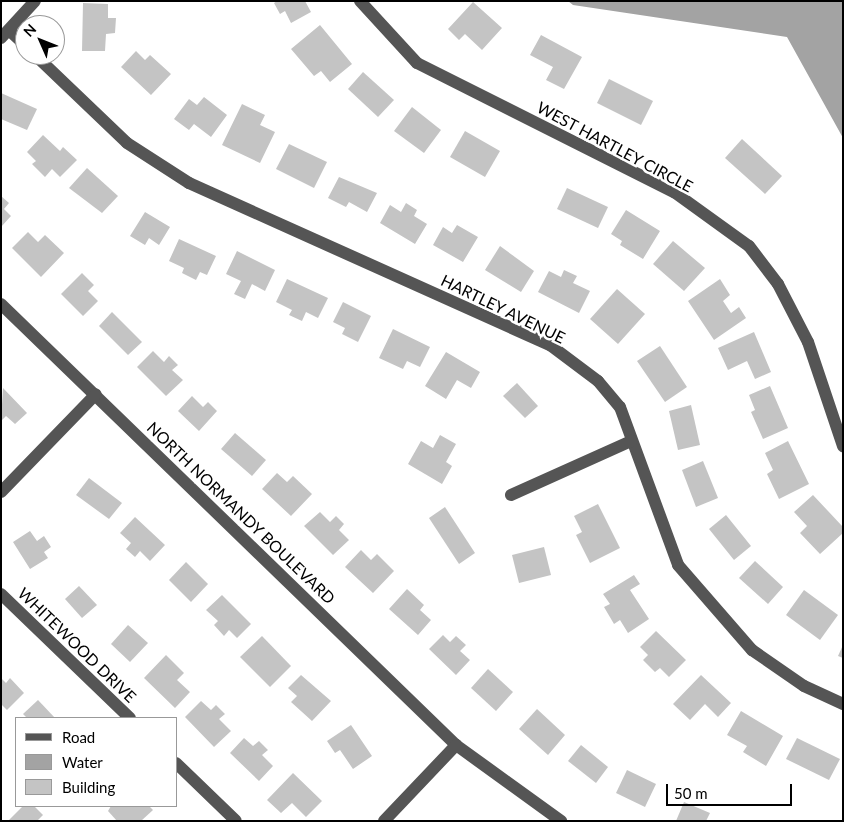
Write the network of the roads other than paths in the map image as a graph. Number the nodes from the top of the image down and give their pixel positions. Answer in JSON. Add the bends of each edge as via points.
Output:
{"nodes":[{"id":1,"x":35,"y":1,"type":"edge"},
{"id":2,"x":360,"y":1,"type":"edge"},
{"id":3,"x":5,"y":34,"type":"edge"},
{"id":4,"x":45,"y":65,"type":"edge"},
{"id":5,"x":1,"y":304,"type":"edge"},
{"id":6,"x":96,"y":394,"type":"junction"},
{"id":7,"x":631,"y":440,"type":"junction"},
{"id":8,"x":843,"y":446,"type":"edge"},
{"id":9,"x":1,"y":492,"type":"edge"},
{"id":10,"x":511,"y":495,"type":"dead end"},
{"id":11,"x":1,"y":594,"type":"edge"},
{"id":12,"x":843,"y":704,"type":"edge"},
{"id":13,"x":129,"y":717,"type":"edge"},
{"id":14,"x":456,"y":745,"type":"junction"},
{"id":15,"x":178,"y":765,"type":"edge"},
{"id":16,"x":236,"y":821,"type":"edge"},
{"id":17,"x":384,"y":821,"type":"edge"},
{"id":18,"x":561,"y":821,"type":"edge"}],
"edges":[{"from":1,"to":3,"type":"street"},
{"from":2,"to":8,"type":"street","name":"WEST HARTLEY CIRCLE","via":[[417,63],[674,192],[749,246],[778,284],[808,342]]},
{"from":4,"to":7,"type":"street","name":"HARTLEY AVENUE","via":[[127,143],[189,183],[550,345],[604,388],[620,407]]},
{"from":5,"to":6,"type":"street","name":"NORTH NORMANDY BOULEVARD"},
{"from":6,"to":9,"type":"street"},
{"from":6,"to":14,"type":"street","name":"NORTH NORMANDY BOULEVARD"},
{"from":7,"to":10,"type":"street"},
{"from":7,"to":12,"type":"street","name":"HARTLEY AVENUE","via":[[678,565],[752,650],[804,686]]},
{"from":11,"to":13,"type":"street","name":"WHITEWOOD DRIVE"},
{"from":14,"to":17,"type":"street"},
{"from":14,"to":18,"type":"street","name":"NORTH NORMANDY BOULEVARD"},
{"from":15,"to":16,"type":"street"}]}
